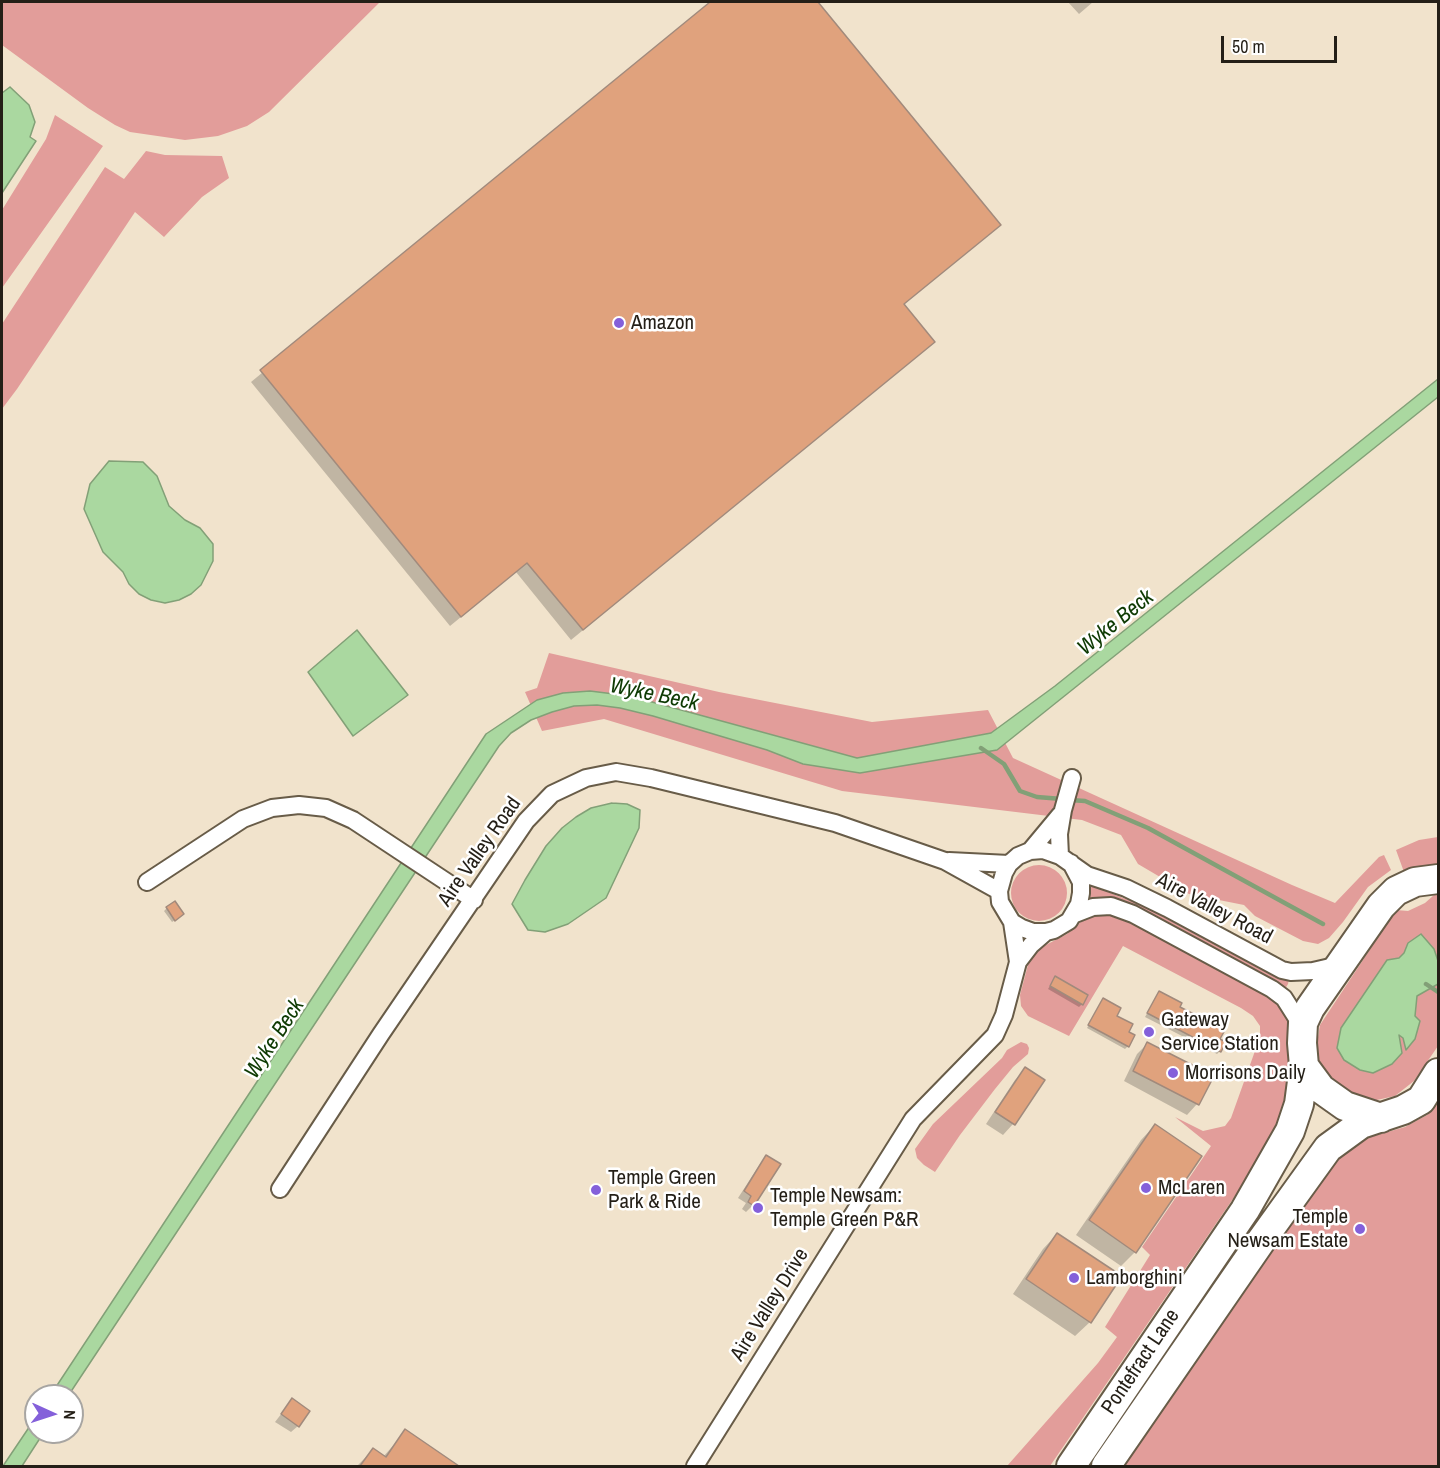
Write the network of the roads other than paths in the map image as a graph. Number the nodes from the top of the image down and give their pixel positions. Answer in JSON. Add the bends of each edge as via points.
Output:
{"nodes":[{"id":1,"x":1072,"y":778,"type":"dead end"},
{"id":2,"x":1063,"y":810,"type":"junction"},
{"id":3,"x":1030,"y":851,"type":"junction"},
{"id":4,"x":1066,"y":860,"type":"junction"},
{"id":5,"x":945,"y":861,"type":"junction"},
{"id":6,"x":1009,"y":864,"type":"junction"},
{"id":7,"x":1438,"y":879,"type":"edge"},
{"id":8,"x":147,"y":882,"type":"dead end"},
{"id":9,"x":999,"y":891,"type":"junction"},
{"id":10,"x":474,"y":900,"type":"junction"},
{"id":11,"x":1075,"y":914,"type":"junction"},
{"id":12,"x":1012,"y":922,"type":"junction"},
{"id":13,"x":1046,"y":932,"type":"junction"},
{"id":14,"x":1018,"y":962,"type":"junction"},
{"id":15,"x":1341,"y":964,"type":"junction"},
{"id":16,"x":1303,"y":1028,"type":"junction"},
{"id":17,"x":1304,"y":1066,"type":"junction"},
{"id":18,"x":1438,"y":1073,"type":"edge"},
{"id":19,"x":1381,"y":1118,"type":"junction"},
{"id":20,"x":280,"y":1189,"type":"dead end"},
{"id":21,"x":695,"y":1467,"type":"edge"},
{"id":22,"x":1071,"y":1467,"type":"edge"},
{"id":23,"x":1106,"y":1467,"type":"edge"}],
"edges":[{"from":1,"to":2,"type":"street"},
{"from":2,"to":3,"type":"street"},
{"from":2,"to":4,"type":"street","via":[[1059,834]]},
{"from":3,"to":4,"type":"street","name":"Aire Valley Road","via":[[1043,850]]},
{"from":3,"to":6,"type":"street"},
{"from":4,"to":11,"type":"street","via":[[1081,882]]},
{"from":4,"to":15,"type":"street","name":"Aire Valley Road","via":[[1087,875],[1126,888],[1282,970],[1313,971]]},
{"from":5,"to":6,"type":"street","name":"Aire Valley Road"},
{"from":5,"to":9,"type":"street","name":"Aire Valley Road"},
{"from":5,"to":10,"type":"street","name":"Aire Valley Road","via":[[835,824],[616,772],[586,778],[552,794],[526,821]]},
{"from":6,"to":9,"type":"street"},
{"from":7,"to":15,"type":"highway","via":[[1415,882],[1396,891]]},
{"from":8,"to":10,"type":"street","via":[[243,819],[272,808],[299,805],[326,808],[353,820]]},
{"from":9,"to":12,"type":"street","via":[[1000,902]]},
{"from":10,"to":20,"type":"street","name":"Aire Valley Road"},
{"from":11,"to":13,"type":"street","name":"Aire Valley Road","via":[[1062,926]]},
{"from":11,"to":16,"type":"street","name":"Aire Valley Road","via":[[1111,906],[1133,914],[1272,989],[1284,998]]},
{"from":12,"to":13,"type":"street","via":[[1033,932]]},
{"from":12,"to":14,"type":"street","name":"Aire Valley Drive"},
{"from":13,"to":14,"type":"street","name":"Aire Valley Drive"},
{"from":14,"to":21,"type":"street","name":"Aire Valley Drive","via":[[1005,1016],[995,1035],[913,1119]]},
{"from":15,"to":16,"type":"highway","via":[[1310,1008]]},
{"from":16,"to":17,"type":"highway","name":"Pontefract Lane"},
{"from":17,"to":19,"type":"highway","via":[[1321,1089],[1345,1106]]},
{"from":17,"to":22,"type":"highway","name":"Pontefract Lane","via":[[1299,1104],[1290,1131],[1245,1210]]},
{"from":18,"to":19,"type":"highway","name":"Pontefract Lane","via":[[1420,1100]]},
{"from":19,"to":23,"type":"highway","name":"Pontefract Lane","via":[[1361,1124],[1328,1148]]}]}
